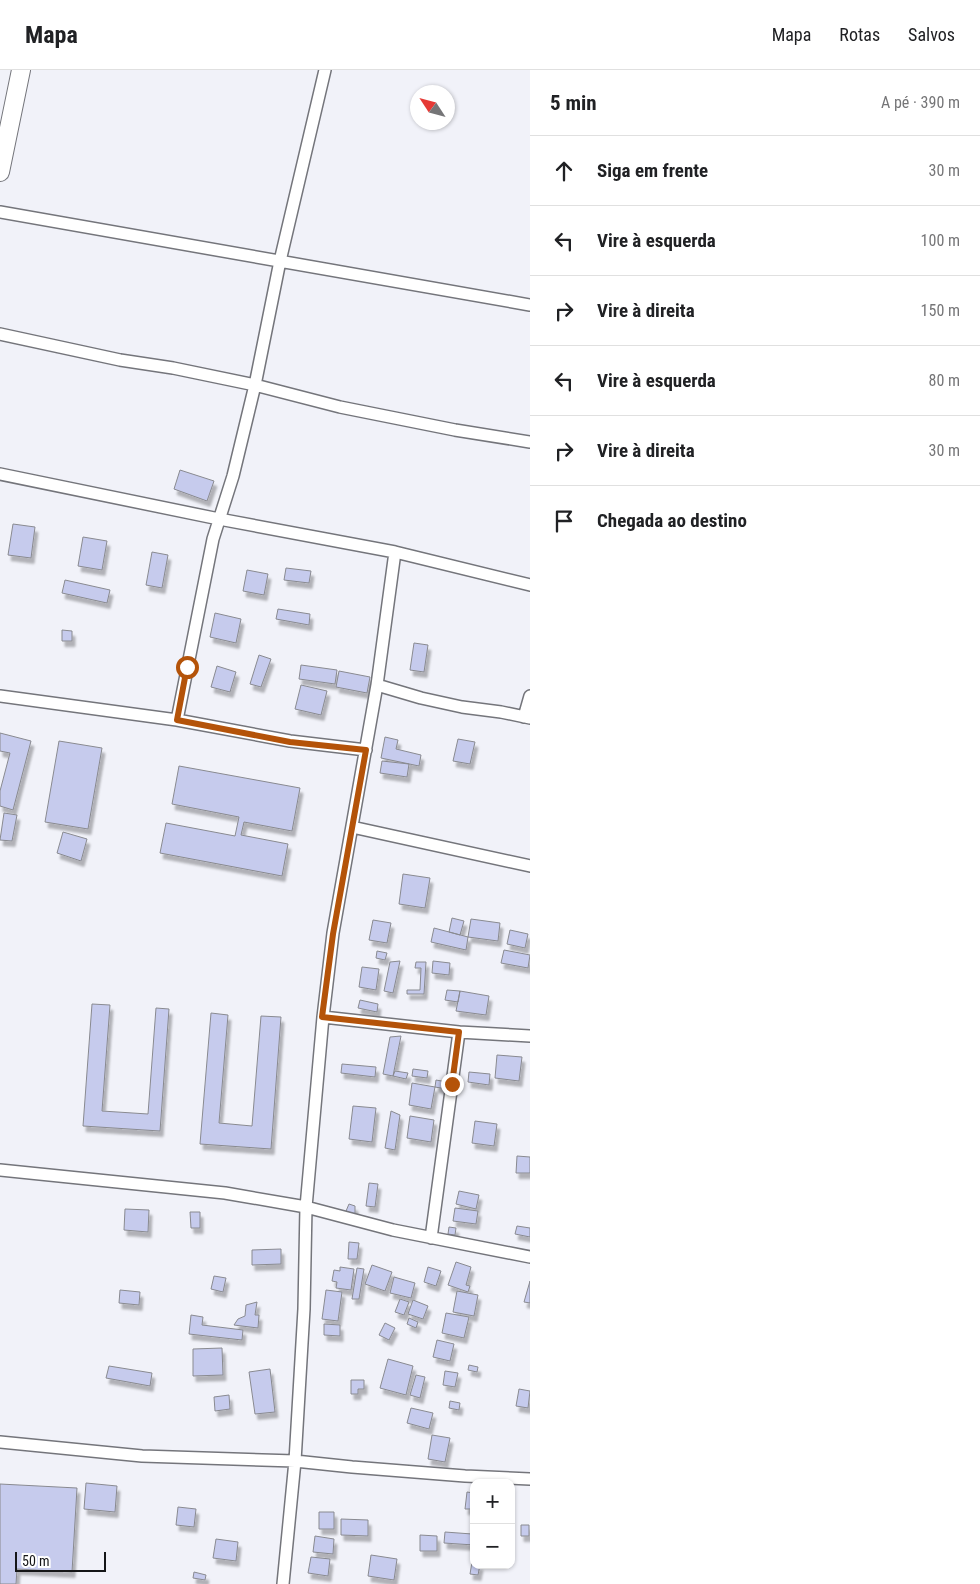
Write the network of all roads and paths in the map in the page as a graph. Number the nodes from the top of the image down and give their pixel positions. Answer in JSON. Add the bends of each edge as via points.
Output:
{"nodes":[{"id":1,"x":21,"y":70,"type":"edge"},
{"id":2,"x":325,"y":70,"type":"edge"},
{"id":3,"x":0,"y":172,"type":"edge"},
{"id":4,"x":0,"y":212,"type":"edge"},
{"id":5,"x":280,"y":261,"type":"junction"},
{"id":6,"x":530,"y":305,"type":"edge"},
{"id":7,"x":0,"y":334,"type":"edge"},
{"id":8,"x":255,"y":386,"type":"junction"},
{"id":9,"x":530,"y":442,"type":"edge"},
{"id":10,"x":0,"y":474,"type":"edge"},
{"id":11,"x":219,"y":520,"type":"junction"},
{"id":12,"x":395,"y":552,"type":"junction"},
{"id":13,"x":530,"y":586,"type":"edge"},
{"id":14,"x":377,"y":685,"type":"junction"},
{"id":15,"x":0,"y":696,"type":"edge"},
{"id":16,"x":530,"y":696,"type":"edge"},
{"id":17,"x":527,"y":717,"type":"edge"},
{"id":18,"x":177,"y":720,"type":"junction"},
{"id":19,"x":366,"y":750,"type":"junction"},
{"id":20,"x":352,"y":827,"type":"junction"},
{"id":21,"x":530,"y":866,"type":"edge"},
{"id":22,"x":322,"y":1017,"type":"junction"},
{"id":23,"x":459,"y":1032,"type":"junction"},
{"id":24,"x":530,"y":1036,"type":"edge"},
{"id":25,"x":0,"y":1170,"type":"edge"},
{"id":26,"x":306,"y":1207,"type":"junction"},
{"id":27,"x":431,"y":1238,"type":"junction"},
{"id":28,"x":530,"y":1257,"type":"edge"},
{"id":29,"x":0,"y":1442,"type":"edge"},
{"id":30,"x":295,"y":1461,"type":"junction"},
{"id":31,"x":530,"y":1479,"type":"edge"},
{"id":32,"x":283,"y":1584,"type":"edge"}],
"edges":[{"from":1,"to":3,"type":"main road"},
{"from":2,"to":5,"type":"street"},
{"from":4,"to":5,"type":"street"},
{"from":5,"to":6,"type":"street"},
{"from":5,"to":8,"type":"street"},
{"from":7,"to":8,"type":"street"},
{"from":8,"to":9,"type":"street","via":[[340,407]]},
{"from":8,"to":11,"type":"street"},
{"from":10,"to":11,"type":"street"},
{"from":11,"to":12,"type":"street"},
{"from":11,"to":18,"type":"street"},
{"from":12,"to":13,"type":"street"},
{"from":12,"to":14,"type":"street"},
{"from":14,"to":17,"type":"street","via":[[437,702]]},
{"from":14,"to":19,"type":"street"},
{"from":15,"to":18,"type":"street"},
{"from":16,"to":17,"type":"street"},
{"from":18,"to":19,"type":"street","via":[[290,742]]},
{"from":19,"to":20,"type":"street"},
{"from":20,"to":21,"type":"street"},
{"from":20,"to":22,"type":"street"},
{"from":22,"to":23,"type":"street"},
{"from":22,"to":26,"type":"street"},
{"from":23,"to":24,"type":"street"},
{"from":23,"to":27,"type":"street"},
{"from":25,"to":26,"type":"street","via":[[225,1194]]},
{"from":26,"to":27,"type":"street"},
{"from":26,"to":30,"type":"street"},
{"from":27,"to":28,"type":"street"},
{"from":29,"to":30,"type":"street","via":[[142,1456]]},
{"from":30,"to":31,"type":"street"},
{"from":30,"to":32,"type":"street"}]}
